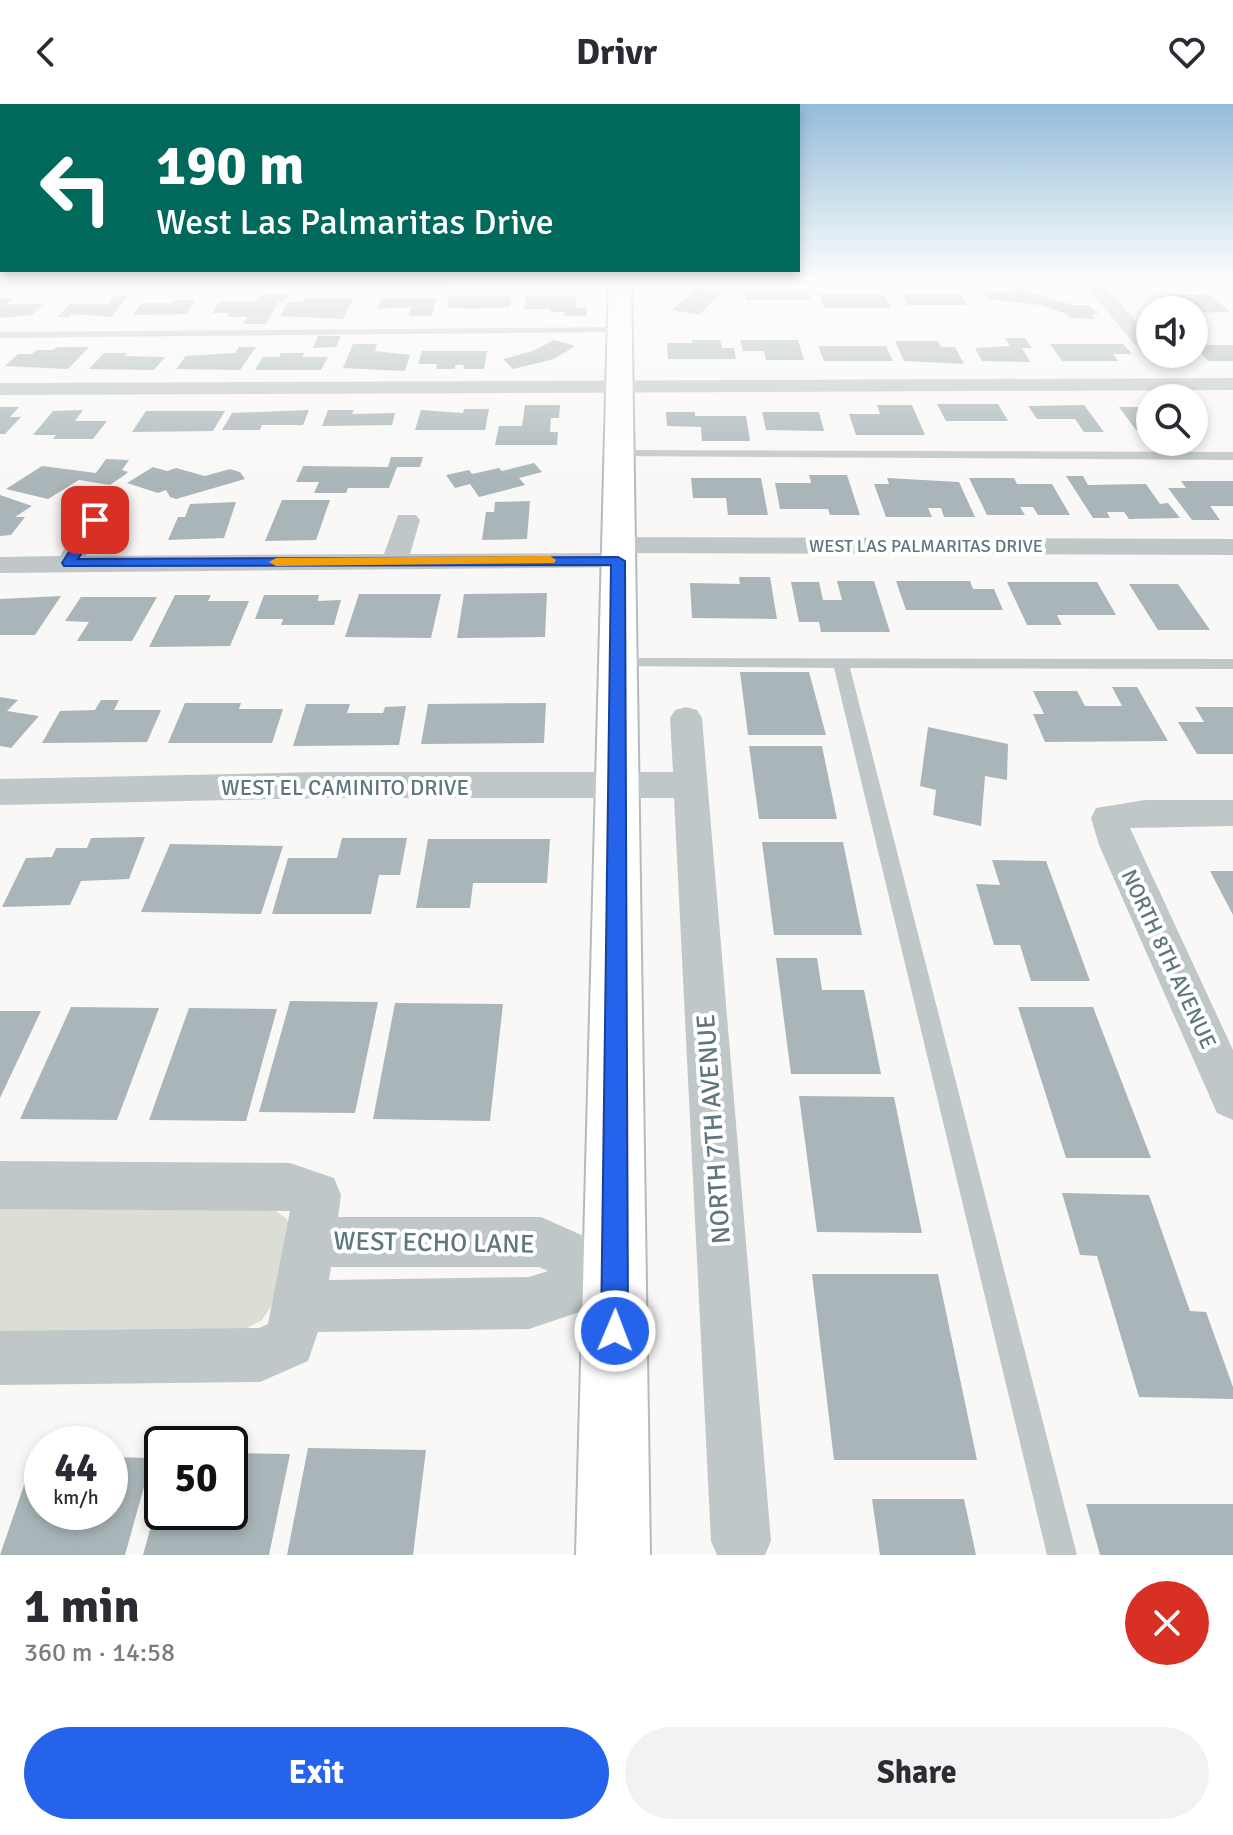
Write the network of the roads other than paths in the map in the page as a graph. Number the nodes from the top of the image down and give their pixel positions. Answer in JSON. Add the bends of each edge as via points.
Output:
{"nodes":[{"id":1,"x":618,"y":346,"type":"edge"},
{"id":2,"x":1166,"y":368,"type":"edge"},
{"id":3,"x":1136,"y":384,"type":"edge"},
{"id":4,"x":1179,"y":384,"type":"edge"},
{"id":5,"x":1208,"y":384,"type":"edge"},
{"id":6,"x":1233,"y":384,"type":"edge"},
{"id":7,"x":619,"y":388,"type":"junction"},
{"id":8,"x":0,"y":389,"type":"edge"},
{"id":9,"x":617,"y":454,"type":"junction"},
{"id":10,"x":1233,"y":456,"type":"edge"},
{"id":11,"x":95,"y":520,"type":"dead end"},
{"id":12,"x":407,"y":520,"type":"dead end"},
{"id":13,"x":1233,"y":547,"type":"edge"},
{"id":14,"x":618,"y":553,"type":"junction"},
{"id":15,"x":395,"y":561,"type":"junction"},
{"id":16,"x":69,"y":563,"type":"junction"},
{"id":17,"x":0,"y":565,"type":"edge"},
{"id":18,"x":619,"y":663,"type":"junction"},
{"id":19,"x":841,"y":664,"type":"junction"},
{"id":20,"x":1233,"y":664,"type":"edge"},
{"id":21,"x":686,"y":718,"type":"dead end"},
{"id":22,"x":690,"y":785,"type":"junction"},
{"id":23,"x":618,"y":786,"type":"junction"},
{"id":24,"x":0,"y":792,"type":"edge"},
{"id":25,"x":1233,"y":813,"type":"edge"},
{"id":26,"x":1233,"y":1098,"type":"edge"},
{"id":27,"x":0,"y":1185,"type":"edge"},
{"id":28,"x":309,"y":1242,"type":"junction"},
{"id":29,"x":615,"y":1276,"type":"junction"},
{"id":30,"x":299,"y":1306,"type":"junction"},
{"id":31,"x":0,"y":1358,"type":"edge"},
{"id":32,"x":741,"y":1541,"type":"dead end"},
{"id":33,"x":613,"y":1555,"type":"edge"},
{"id":34,"x":1062,"y":1555,"type":"edge"}],
"edges":[{"from":1,"to":7,"type":"main road"},
{"from":2,"to":4,"type":"street"},
{"from":3,"to":7,"type":"street"},
{"from":5,"to":6,"type":"street"},
{"from":7,"to":8,"type":"street"},
{"from":7,"to":9,"type":"main road"},
{"from":9,"to":10,"type":"lane"},
{"from":9,"to":14,"type":"main road"},
{"from":11,"to":16,"type":"street"},
{"from":12,"to":15,"type":"street"},
{"from":13,"to":14,"type":"street","name":"WEST LAS PALMARITAS DRIVE"},
{"from":14,"to":15,"type":"street","name":"WEST LAS PALMARITAS DRIVE"},
{"from":14,"to":18,"type":"main road"},
{"from":15,"to":16,"type":"street","name":"WEST LAS PALMARITAS DRIVE"},
{"from":16,"to":17,"type":"street","name":"WEST LAS PALMARITAS DRIVE"},
{"from":18,"to":19,"type":"lane"},
{"from":18,"to":23,"type":"main road"},
{"from":19,"to":20,"type":"lane"},
{"from":19,"to":34,"type":"lane"},
{"from":21,"to":22,"type":"street","name":"NORTH 7TH AVENUE"},
{"from":22,"to":23,"type":"street","name":"WEST EL CAMINITO DRIVE"},
{"from":22,"to":32,"type":"street","name":"NORTH 7TH AVENUE"},
{"from":23,"to":24,"type":"street","name":"WEST EL CAMINITO DRIVE"},
{"from":23,"to":29,"type":"main road"},
{"from":25,"to":26,"type":"street","name":"NORTH 8TH AVENUE","via":[[1109,818]]},
{"from":27,"to":28,"type":"street","name":"WEST ECHO LANE","via":[[290,1187],[317,1195]]},
{"from":28,"to":29,"type":"street","name":"WEST ECHO LANE","via":[[541,1242]]},
{"from":28,"to":30,"type":"street","name":"WEST ECHO LANE"},
{"from":29,"to":30,"type":"street","via":[[529,1303]]},
{"from":29,"to":33,"type":"main road"},
{"from":30,"to":31,"type":"street","name":"WEST ECHO LANE","via":[[289,1342],[260,1355]]}]}
